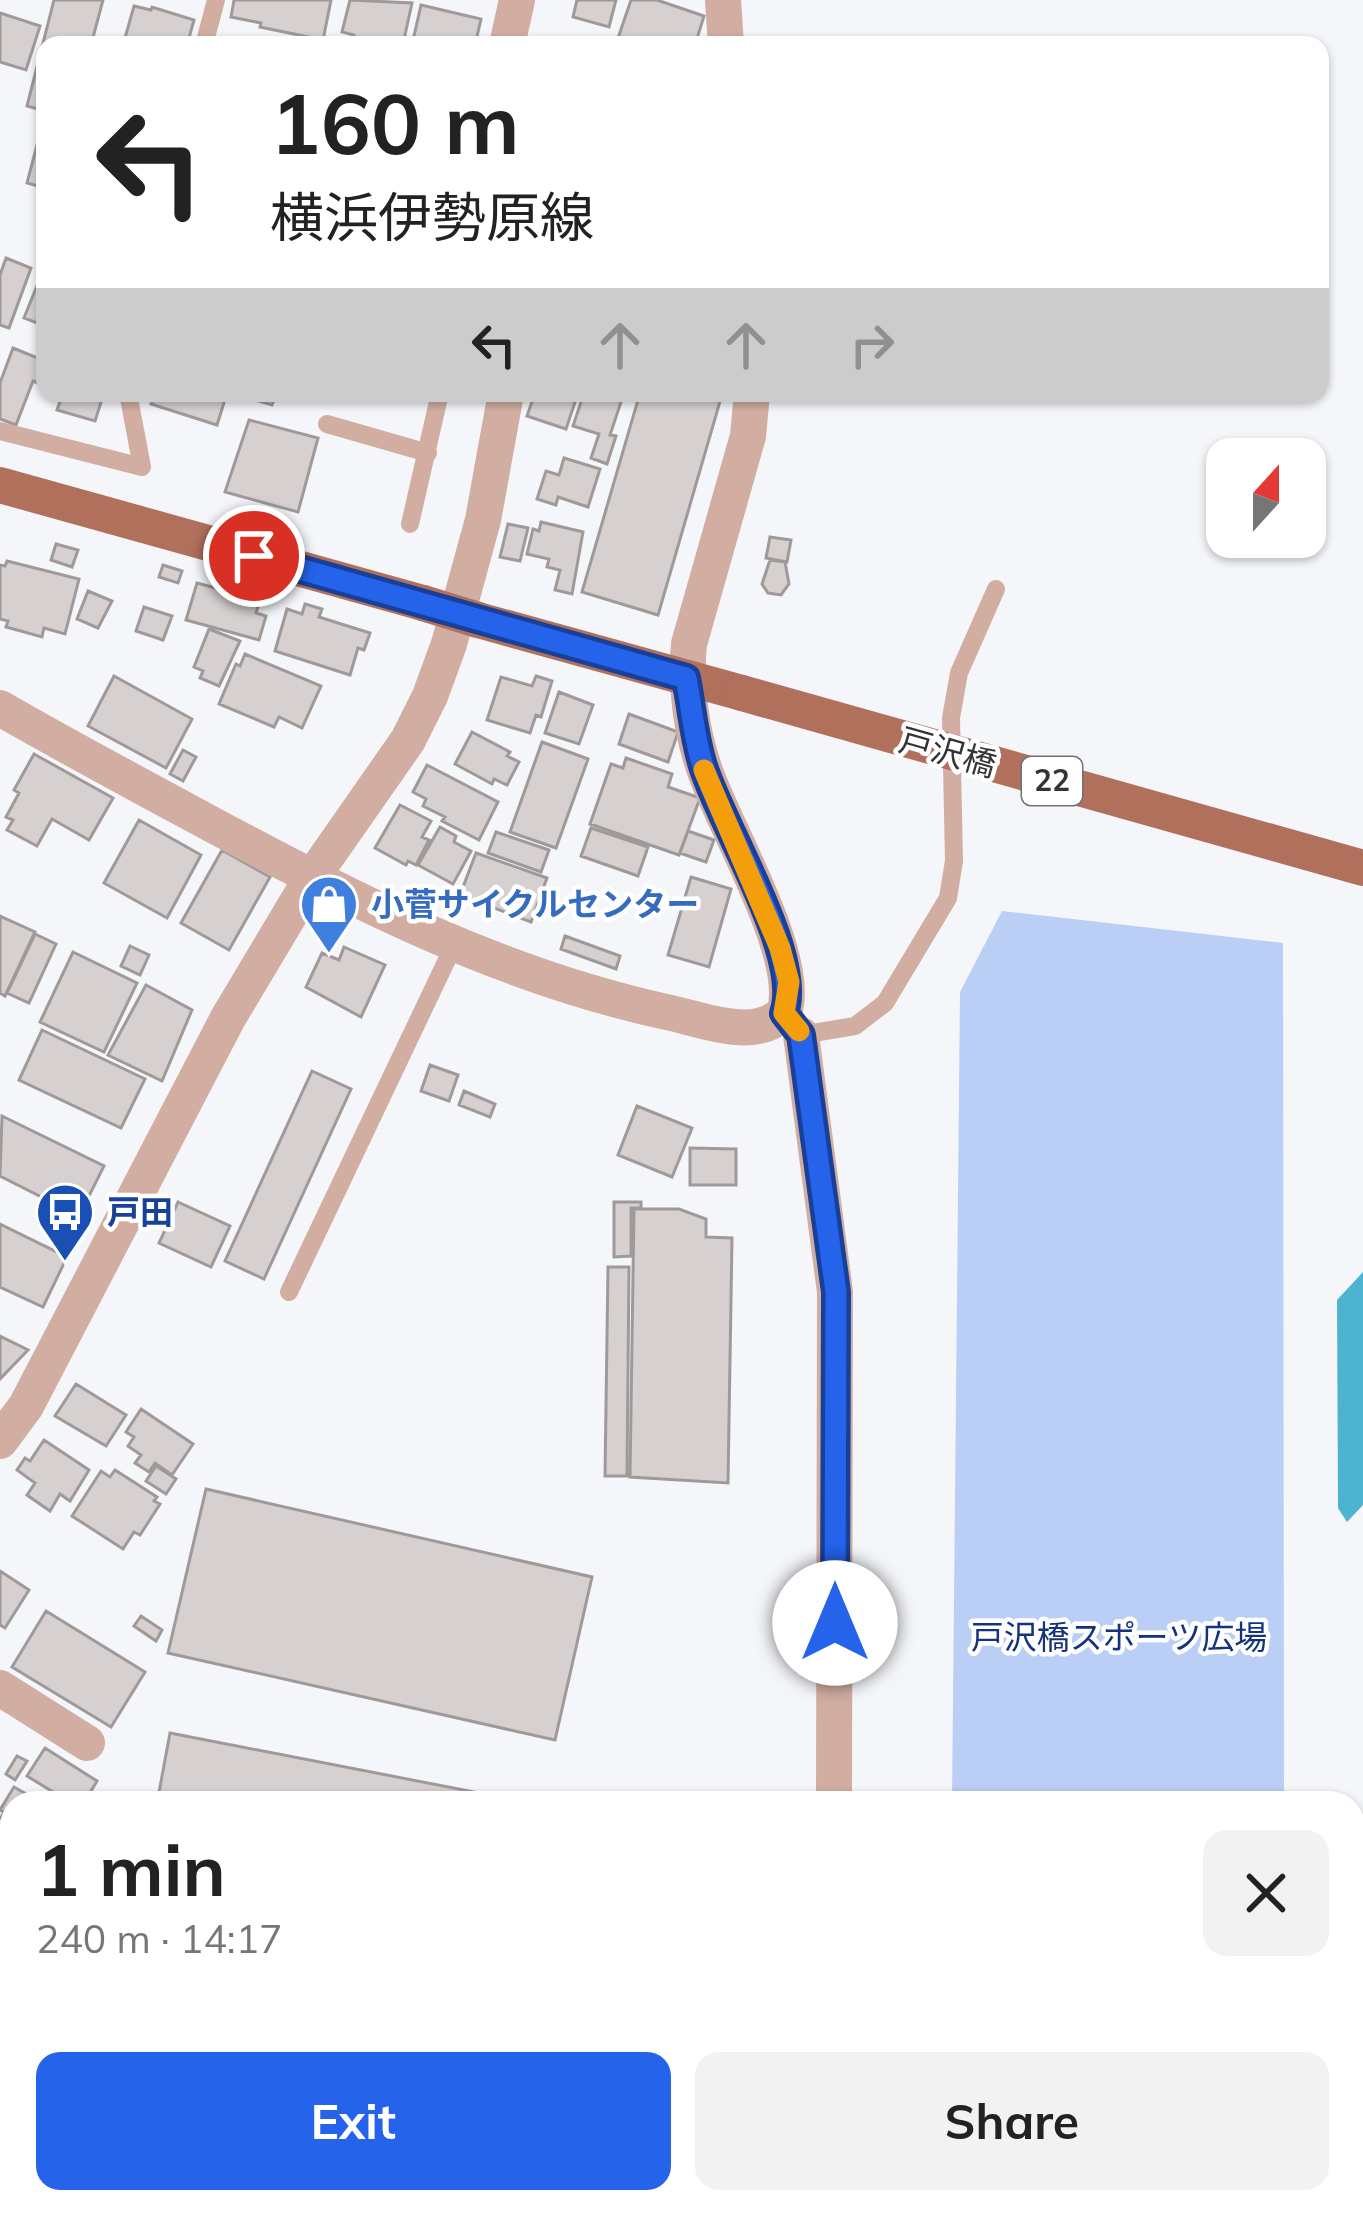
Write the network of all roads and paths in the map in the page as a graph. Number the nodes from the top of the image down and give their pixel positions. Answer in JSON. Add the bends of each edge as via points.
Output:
{"nodes":[{"id":1,"x":216,"y":0,"type":"edge"},
{"id":2,"x":517,"y":0,"type":"edge"},
{"id":3,"x":722,"y":0,"type":"edge"},
{"id":4,"x":744,"y":0,"type":"edge"},
{"id":5,"x":206,"y":36,"type":"edge"},
{"id":6,"x":509,"y":36,"type":"edge"},
{"id":7,"x":724,"y":36,"type":"edge"},
{"id":8,"x":746,"y":36,"type":"edge"},
{"id":9,"x":130,"y":402,"type":"edge"},
{"id":10,"x":438,"y":402,"type":"edge"},
{"id":11,"x":504,"y":402,"type":"edge"},
{"id":12,"x":751,"y":402,"type":"edge"},
{"id":13,"x":327,"y":424,"type":"dead end"},
{"id":14,"x":0,"y":431,"type":"edge"},
{"id":15,"x":428,"y":453,"type":"junction"},
{"id":16,"x":0,"y":485,"type":"edge"},
{"id":17,"x":410,"y":524,"type":"dead end"},
{"id":18,"x":996,"y":589,"type":"dead end"},
{"id":19,"x":686,"y":678,"type":"junction"},
{"id":20,"x":0,"y":708,"type":"edge"},
{"id":21,"x":1363,"y":868,"type":"edge"},
{"id":22,"x":311,"y":879,"type":"junction"},
{"id":23,"x":454,"y":945,"type":"junction"},
{"id":24,"x":793,"y":1024,"type":"junction"},
{"id":25,"x":289,"y":1292,"type":"dead end"},
{"id":26,"x":0,"y":1442,"type":"edge"},
{"id":27,"x":0,"y":1688,"type":"edge"},
{"id":28,"x":87,"y":1743,"type":"dead end"},
{"id":29,"x":834,"y":1791,"type":"edge"}],
"edges":[{"from":1,"to":5,"type":"lane"},
{"from":2,"to":6,"type":"street"},
{"from":3,"to":7,"type":"street"},
{"from":4,"to":8,"type":"street"},
{"from":9,"to":14,"type":"lane","via":[[142,467]]},
{"from":10,"to":15,"type":"lane"},
{"from":11,"to":22,"type":"street","via":[[483,520],[430,696]]},
{"from":12,"to":19,"type":"street"},
{"from":13,"to":15,"type":"lane"},
{"from":15,"to":17,"type":"lane"},
{"from":16,"to":19,"type":"main road","number":"22","bridge":true},
{"from":18,"to":24,"type":"lane","via":[[959,673],[951,718],[948,898],[885,1003],[856,1026]]},
{"from":19,"to":21,"type":"main road","name":"戸沢橋","number":"22","bridge":true},
{"from":19,"to":24,"type":"street","via":[[704,769],[780,948]]},
{"from":20,"to":22,"type":"street"},
{"from":22,"to":23,"type":"street"},
{"from":22,"to":26,"type":"street"},
{"from":23,"to":24,"type":"street","via":[[624,1003],[741,1028]]},
{"from":23,"to":25,"type":"lane"},
{"from":24,"to":29,"type":"street","via":[[836,1292]]},
{"from":27,"to":28,"type":"street","via":[[33,1722]]}]}
